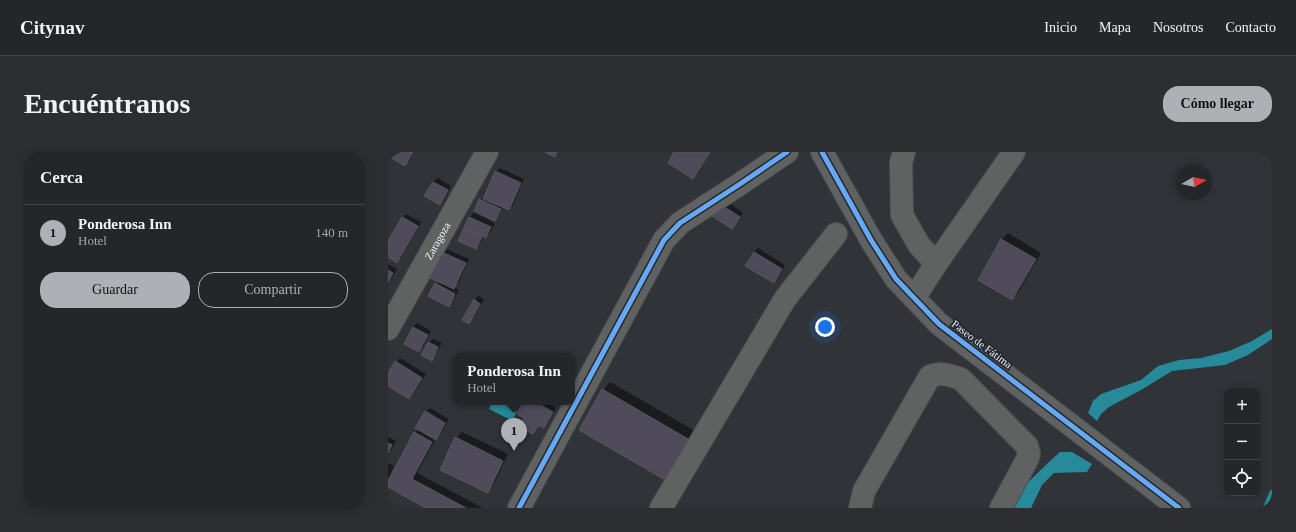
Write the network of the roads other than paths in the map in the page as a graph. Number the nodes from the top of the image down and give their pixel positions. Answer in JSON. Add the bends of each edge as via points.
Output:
{"nodes":[{"id":1,"x":487,"y":152,"type":"edge"},
{"id":2,"x":787,"y":152,"type":"edge"},
{"id":3,"x":822,"y":152,"type":"edge"},
{"id":4,"x":904,"y":152,"type":"edge"},
{"id":5,"x":1014,"y":152,"type":"edge"},
{"id":6,"x":836,"y":234,"type":"dead end"},
{"id":7,"x":936,"y":264,"type":"junction"},
{"id":8,"x":914,"y":298,"type":"junction"},
{"id":9,"x":388,"y":329,"type":"edge"},
{"id":10,"x":575,"y":404,"type":"edge"},
{"id":11,"x":575,"y":405,"type":"edge"},
{"id":12,"x":519,"y":508,"type":"edge"},
{"id":13,"x":661,"y":508,"type":"edge"},
{"id":14,"x":860,"y":508,"type":"edge"},
{"id":15,"x":1001,"y":508,"type":"edge"},
{"id":16,"x":1179,"y":508,"type":"edge"}],
"edges":[{"from":1,"to":9,"type":"street","name":"Zaragoza"},
{"from":2,"to":10,"type":"street","via":[[680,223],[664,240]]},
{"from":3,"to":8,"type":"street","name":"Paseo de Fátima","via":[[870,240],[896,279]]},
{"from":4,"to":7,"type":"street","via":[[901,162],[902,215],[919,245]]},
{"from":5,"to":7,"type":"street"},
{"from":6,"to":13,"type":"street","via":[[785,299]]},
{"from":7,"to":8,"type":"street"},
{"from":8,"to":16,"type":"street","name":"Paseo de Fátima","via":[[939,324]]},
{"from":11,"to":12,"type":"street"},
{"from":14,"to":15,"type":"street","via":[[864,492],[926,382],[930,376],[937,373],[961,379],[1027,446],[1028,458]]}]}
